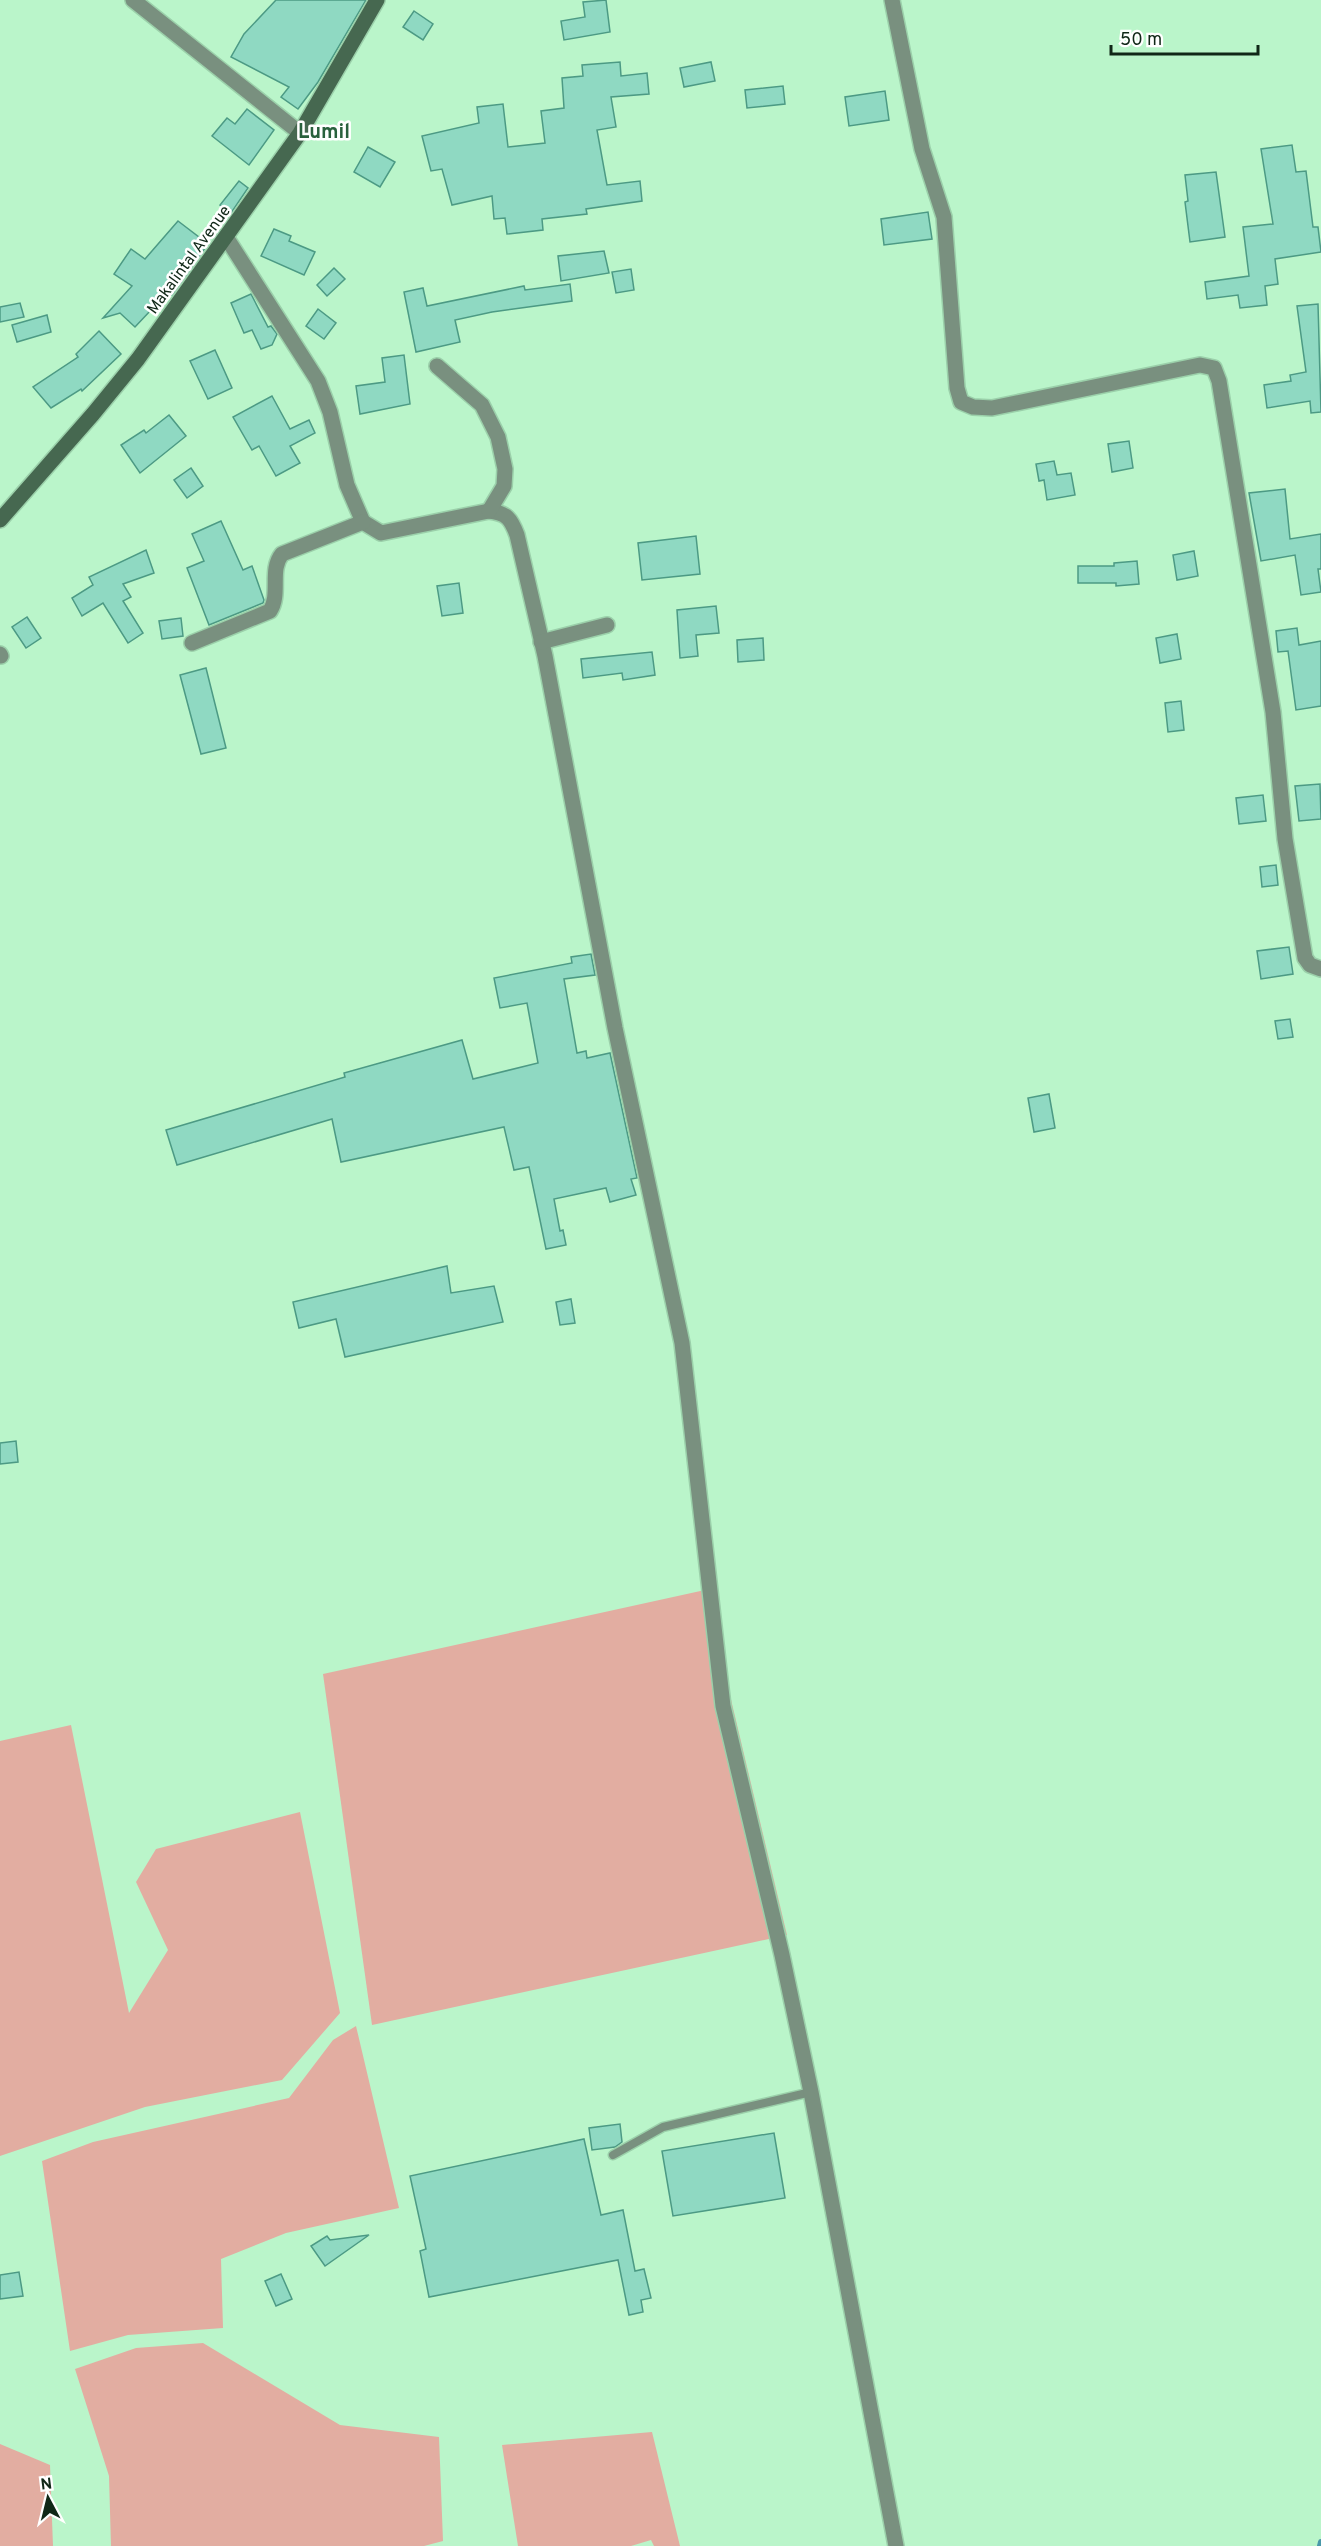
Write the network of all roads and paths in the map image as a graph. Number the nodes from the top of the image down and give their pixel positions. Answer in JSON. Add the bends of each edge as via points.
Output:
{"nodes":[{"id":1,"x":133,"y":0,"type":"edge"},
{"id":2,"x":377,"y":0,"type":"edge"},
{"id":3,"x":892,"y":0,"type":"edge"},
{"id":4,"x":300,"y":133,"type":"junction"},
{"id":5,"x":226,"y":237,"type":"junction"},
{"id":6,"x":437,"y":366,"type":"dead end"},
{"id":7,"x":489,"y":511,"type":"junction"},
{"id":8,"x":0,"y":520,"type":"edge"},
{"id":9,"x":363,"y":522,"type":"junction"},
{"id":10,"x":607,"y":625,"type":"dead end"},
{"id":11,"x":542,"y":642,"type":"junction"},
{"id":12,"x":192,"y":644,"type":"dead end"},
{"id":13,"x":1321,"y":969,"type":"edge"},
{"id":14,"x":811,"y":2092,"type":"junction"},
{"id":15,"x":613,"y":2155,"type":"dead end"},
{"id":16,"x":896,"y":2546,"type":"edge"}],
"edges":[{"from":1,"to":4,"type":"street"},
{"from":2,"to":4,"type":"main road","name":"Makalintal Avenue"},
{"from":3,"to":13,"type":"street","via":[[922,149],[944,217],[957,388],[962,402],[992,408],[1200,365],[1214,368],[1273,712],[1285,839],[1305,958]]},
{"from":4,"to":5,"type":"main road","name":"Makalintal Avenue"},
{"from":5,"to":8,"type":"main road","name":"Makalintal Avenue","via":[[138,359]]},
{"from":5,"to":9,"type":"street","via":[[318,381],[330,412],[347,485]]},
{"from":6,"to":7,"type":"street","via":[[482,405],[498,437],[505,469],[504,486]]},
{"from":7,"to":9,"type":"street","via":[[381,534]]},
{"from":7,"to":11,"type":"street","via":[[502,512],[512,520]]},
{"from":9,"to":12,"type":"street","via":[[282,554],[277,561],[275,603],[270,611]]},
{"from":10,"to":11,"type":"street"},
{"from":11,"to":14,"type":"street","via":[[615,1028],[682,1343],[723,1706]]},
{"from":14,"to":15,"type":"lane","via":[[663,2127]]},
{"from":14,"to":16,"type":"street"}]}
